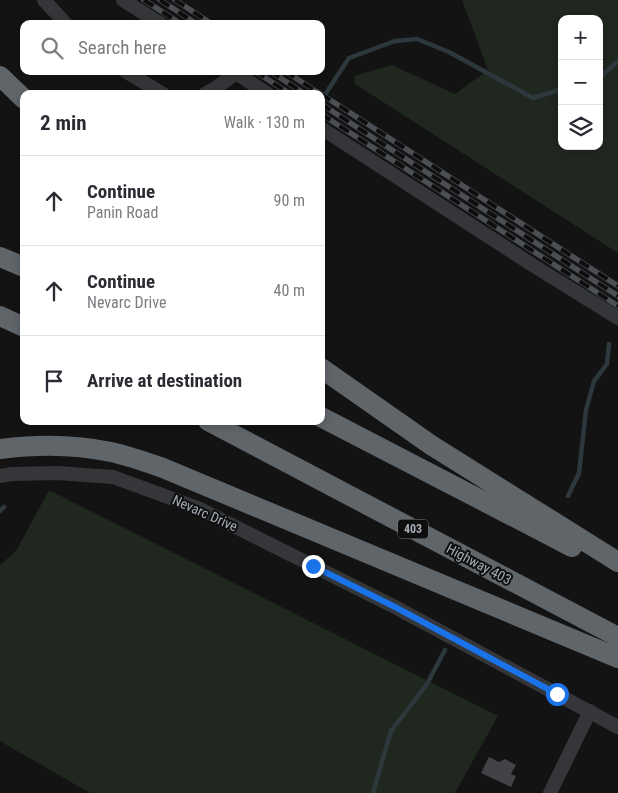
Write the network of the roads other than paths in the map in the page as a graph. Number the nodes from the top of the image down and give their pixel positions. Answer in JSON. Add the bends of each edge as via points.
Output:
{"nodes":[{"id":1,"x":44,"y":0,"type":"edge"},
{"id":2,"x":123,"y":0,"type":"edge"},
{"id":3,"x":62,"y":20,"type":"edge"},
{"id":4,"x":155,"y":20,"type":"edge"},
{"id":5,"x":132,"y":75,"type":"edge"},
{"id":6,"x":231,"y":75,"type":"edge"},
{"id":7,"x":240,"y":75,"type":"edge"},
{"id":8,"x":0,"y":76,"type":"edge"},
{"id":9,"x":156,"y":90,"type":"edge"},
{"id":10,"x":212,"y":90,"type":"edge"},
{"id":11,"x":262,"y":90,"type":"edge"},
{"id":12,"x":20,"y":95,"type":"edge"},
{"id":13,"x":325,"y":131,"type":"edge"},
{"id":14,"x":0,"y":257,"type":"edge"},
{"id":15,"x":20,"y":266,"type":"edge"},
{"id":16,"x":0,"y":316,"type":"edge"},
{"id":17,"x":618,"y":318,"type":"edge"},
{"id":18,"x":20,"y":325,"type":"edge"},
{"id":19,"x":325,"y":371,"type":"edge"},
{"id":20,"x":325,"y":419,"type":"edge"},
{"id":21,"x":216,"y":425,"type":"edge"},
{"id":22,"x":0,"y":449,"type":"edge"},
{"id":23,"x":0,"y":476,"type":"edge"},
{"id":24,"x":618,"y":562,"type":"edge"},
{"id":25,"x":618,"y":571,"type":"edge"},
{"id":26,"x":618,"y":637,"type":"edge"},
{"id":27,"x":618,"y":658,"type":"edge"},
{"id":28,"x":590,"y":711,"type":"junction"},
{"id":29,"x":618,"y":727,"type":"edge"},
{"id":30,"x":550,"y":792,"type":"edge"}],
"edges":[{"from":1,"to":3,"type":"street"},
{"from":2,"to":4,"type":"street"},
{"from":5,"to":9,"type":"street"},
{"from":6,"to":10,"type":"street"},
{"from":7,"to":11,"type":"street"},
{"from":8,"to":12,"type":"highway"},
{"from":13,"to":17,"type":"street"},
{"from":14,"to":15,"type":"highway"},
{"from":16,"to":18,"type":"highway"},
{"from":19,"to":24,"type":"highway","via":[[431,444]]},
{"from":20,"to":25,"type":"highway"},
{"from":21,"to":26,"type":"highway","name":"Highway 403","number":"403"},
{"from":22,"to":27,"type":"highway","via":[[65,445],[113,452],[163,468]]},
{"from":23,"to":28,"type":"street","name":"Nevarc Drive","via":[[57,473],[113,477],[198,508],[395,607]]},
{"from":28,"to":29,"type":"street","name":"Nevarc Drive"},
{"from":28,"to":30,"type":"street"}]}
